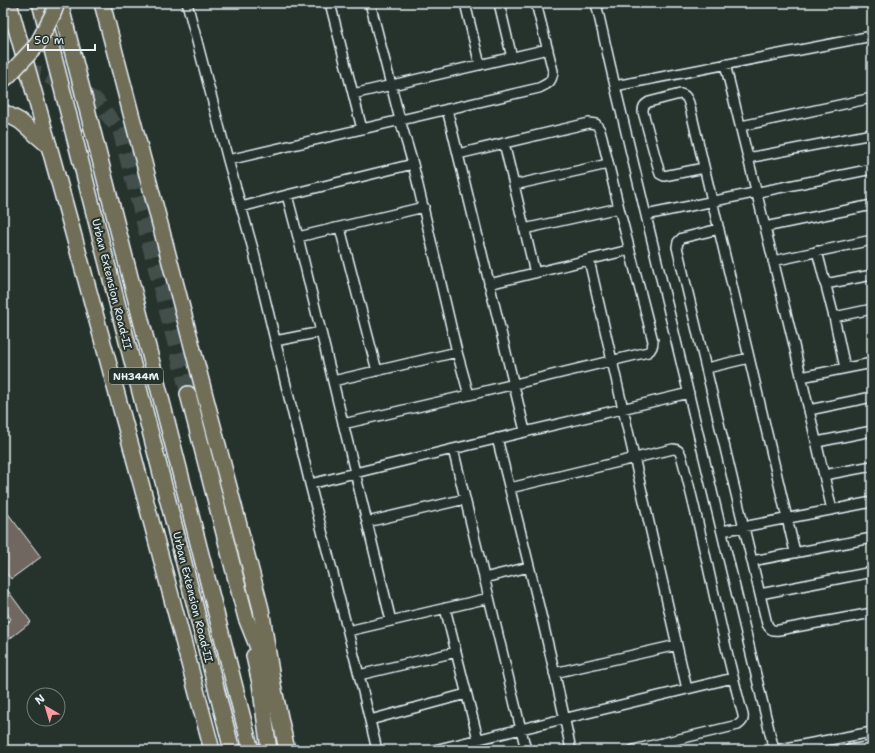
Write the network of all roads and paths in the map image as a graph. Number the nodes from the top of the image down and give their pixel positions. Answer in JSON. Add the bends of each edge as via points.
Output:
{"nodes":[{"id":1,"x":9,"y":3,"type":"edge"},
{"id":2,"x":40,"y":3,"type":"edge"},
{"id":3,"x":58,"y":3,"type":"edge"},
{"id":4,"x":102,"y":3,"type":"edge"},
{"id":5,"x":187,"y":3,"type":"edge"},
{"id":6,"x":330,"y":3,"type":"edge"},
{"id":7,"x":370,"y":3,"type":"edge"},
{"id":8,"x":465,"y":3,"type":"edge"},
{"id":9,"x":499,"y":3,"type":"edge"},
{"id":10,"x":536,"y":3,"type":"edge"},
{"id":11,"x":596,"y":3,"type":"edge"},
{"id":12,"x":872,"y":36,"type":"edge"},
{"id":13,"x":548,"y":50,"type":"junction"},
{"id":14,"x":512,"y":58,"type":"junction"},
{"id":15,"x":725,"y":64,"type":"junction"},
{"id":16,"x":480,"y":65,"type":"junction"},
{"id":17,"x":3,"y":80,"type":"edge"},
{"id":18,"x":391,"y":86,"type":"junction"},
{"id":19,"x":615,"y":86,"type":"junction"},
{"id":20,"x":353,"y":94,"type":"junction"},
{"id":21,"x":872,"y":98,"type":"edge"},
{"id":22,"x":447,"y":109,"type":"junction"},
{"id":23,"x":3,"y":112,"type":"edge"},
{"id":24,"x":400,"y":120,"type":"junction"},
{"id":25,"x":741,"y":126,"type":"junction"},
{"id":26,"x":362,"y":129,"type":"junction"},
{"id":27,"x":872,"y":134,"type":"edge"},
{"id":28,"x":504,"y":143,"type":"junction"},
{"id":29,"x":49,"y":146,"type":"junction"},
{"id":30,"x":458,"y":154,"type":"junction"},
{"id":31,"x":748,"y":158,"type":"junction"},
{"id":32,"x":228,"y":160,"type":"junction"},
{"id":33,"x":413,"y":164,"type":"junction"},
{"id":34,"x":608,"y":164,"type":"junction"},
{"id":35,"x":704,"y":168,"type":"junction"},
{"id":36,"x":872,"y":169,"type":"edge"},
{"id":37,"x":514,"y":185,"type":"junction"},
{"id":38,"x":757,"y":193,"type":"junction"},
{"id":39,"x":287,"y":195,"type":"junction"},
{"id":40,"x":712,"y":202,"type":"junction"},
{"id":41,"x":872,"y":205,"type":"edge"},
{"id":42,"x":241,"y":207,"type":"junction"},
{"id":43,"x":424,"y":208,"type":"junction"},
{"id":44,"x":619,"y":208,"type":"junction"},
{"id":45,"x":646,"y":215,"type":"junction"},
{"id":46,"x":765,"y":227,"type":"junction"},
{"id":47,"x":340,"y":228,"type":"junction"},
{"id":48,"x":524,"y":229,"type":"junction"},
{"id":49,"x":719,"y":229,"type":"junction"},
{"id":50,"x":298,"y":237,"type":"junction"},
{"id":51,"x":872,"y":240,"type":"edge"},
{"id":52,"x":630,"y":250,"type":"junction"},
{"id":53,"x":817,"y":251,"type":"junction"},
{"id":54,"x":589,"y":260,"type":"junction"},
{"id":55,"x":773,"y":261,"type":"junction"},
{"id":56,"x":535,"y":273,"type":"junction"},
{"id":57,"x":872,"y":275,"type":"edge"},
{"id":58,"x":489,"y":284,"type":"junction"},
{"id":59,"x":825,"y":284,"type":"junction"},
{"id":60,"x":872,"y":310,"type":"edge"},
{"id":61,"x":834,"y":317,"type":"junction"},
{"id":62,"x":321,"y":332,"type":"junction"},
{"id":63,"x":275,"y":341,"type":"junction"},
{"id":64,"x":457,"y":352,"type":"junction"},
{"id":65,"x":749,"y":358,"type":"junction"},
{"id":66,"x":612,"y":360,"type":"junction"},
{"id":67,"x":872,"y":363,"type":"edge"},
{"id":68,"x":707,"y":368,"type":"junction"},
{"id":69,"x":845,"y":368,"type":"junction"},
{"id":70,"x":377,"y":371,"type":"junction"},
{"id":71,"x":801,"y":377,"type":"junction"},
{"id":72,"x":333,"y":381,"type":"junction"},
{"id":73,"x":514,"y":384,"type":"junction"},
{"id":74,"x":689,"y":393,"type":"junction"},
{"id":75,"x":188,"y":394,"type":"tunnel mouth"},
{"id":76,"x":469,"y":395,"type":"junction"},
{"id":77,"x":872,"y":397,"type":"edge"},
{"id":78,"x":623,"y":408,"type":"junction"},
{"id":79,"x":809,"y":410,"type":"junction"},
{"id":80,"x":343,"y":424,"type":"junction"},
{"id":81,"x":525,"y":431,"type":"junction"},
{"id":82,"x":872,"y":431,"type":"edge"},
{"id":83,"x":497,"y":438,"type":"junction"},
{"id":84,"x":817,"y":442,"type":"junction"},
{"id":85,"x":453,"y":448,"type":"junction"},
{"id":86,"x":634,"y":458,"type":"junction"},
{"id":87,"x":872,"y":466,"type":"edge"},
{"id":88,"x":355,"y":473,"type":"junction"},
{"id":89,"x":824,"y":475,"type":"junction"},
{"id":90,"x":310,"y":484,"type":"junction"},
{"id":91,"x":510,"y":488,"type":"junction"},
{"id":92,"x":465,"y":499,"type":"junction"},
{"id":93,"x":872,"y":502,"type":"edge"},
{"id":94,"x":832,"y":510,"type":"junction"},
{"id":95,"x":787,"y":518,"type":"junction"},
{"id":96,"x":367,"y":522,"type":"junction"},
{"id":97,"x":744,"y":527,"type":"junction"},
{"id":98,"x":722,"y":531,"type":"junction"},
{"id":99,"x":872,"y":538,"type":"edge"},
{"id":100,"x":795,"y":552,"type":"junction"},
{"id":101,"x":752,"y":560,"type":"junction"},
{"id":102,"x":529,"y":568,"type":"junction"},
{"id":103,"x":872,"y":572,"type":"edge"},
{"id":104,"x":484,"y":578,"type":"junction"},
{"id":105,"x":760,"y":594,"type":"junction"},
{"id":106,"x":489,"y":598,"type":"junction"},
{"id":107,"x":445,"y":608,"type":"junction"},
{"id":108,"x":872,"y":612,"type":"edge"},
{"id":109,"x":246,"y":618,"type":"junction"},
{"id":110,"x":391,"y":621,"type":"junction"},
{"id":111,"x":348,"y":632,"type":"junction"},
{"id":112,"x":677,"y":645,"type":"junction"},
{"id":113,"x":456,"y":652,"type":"junction"},
{"id":114,"x":554,"y":673,"type":"junction"},
{"id":115,"x":359,"y":676,"type":"junction"},
{"id":116,"x":733,"y":678,"type":"junction"},
{"id":117,"x":273,"y":685,"type":"junction"},
{"id":118,"x":687,"y":689,"type":"junction"},
{"id":119,"x":466,"y":694,"type":"junction"},
{"id":120,"x":564,"y":718,"type":"junction"},
{"id":121,"x":370,"y":720,"type":"junction"},
{"id":122,"x":520,"y":728,"type":"junction"},
{"id":123,"x":872,"y":732,"type":"edge"},
{"id":124,"x":478,"y":739,"type":"junction"},
{"id":125,"x":872,"y":746,"type":"edge"},
{"id":126,"x":212,"y":750,"type":"edge"},
{"id":127,"x":232,"y":750,"type":"edge"},
{"id":128,"x":251,"y":750,"type":"edge"},
{"id":129,"x":269,"y":750,"type":"edge"},
{"id":130,"x":287,"y":750,"type":"edge"},
{"id":131,"x":377,"y":750,"type":"edge"},
{"id":132,"x":434,"y":750,"type":"edge"},
{"id":133,"x":526,"y":750,"type":"edge"},
{"id":134,"x":571,"y":750,"type":"edge"},
{"id":135,"x":633,"y":750,"type":"edge"},
{"id":136,"x":775,"y":750,"type":"edge"},
{"id":137,"x":849,"y":750,"type":"edge"}],
"edges":[{"from":1,"to":29,"type":"main road"},
{"from":2,"to":127,"type":"main road","name":"Urban Extension Road-II","number":"NH344M"},
{"from":3,"to":17,"type":"main road","bridge":true,"via":[[36,45]]},
{"from":3,"to":128,"type":"main road","name":"Urban Extension Road-II","number":"NH344M"},
{"from":4,"to":117,"type":"main road","via":[[261,609]]},
{"from":5,"to":32,"type":"street"},
{"from":6,"to":20,"type":"street"},
{"from":7,"to":18,"type":"street"},
{"from":8,"to":16,"type":"street"},
{"from":9,"to":14,"type":"street"},
{"from":10,"to":13,"type":"street"},
{"from":11,"to":19,"type":"street"},
{"from":12,"to":15,"type":"street"},
{"from":13,"to":14,"type":"street"},
{"from":13,"to":22,"type":"street","via":[[553,70],[549,83],[539,88]]},
{"from":14,"to":16,"type":"street"},
{"from":15,"to":19,"type":"street"},
{"from":15,"to":25,"type":"street"},
{"from":16,"to":18,"type":"street"},
{"from":18,"to":20,"type":"street"},
{"from":18,"to":24,"type":"street"},
{"from":19,"to":45,"type":"street"},
{"from":20,"to":26,"type":"street"},
{"from":21,"to":25,"type":"street"},
{"from":22,"to":24,"type":"street"},
{"from":22,"to":30,"type":"street"},
{"from":23,"to":29,"type":"main road","via":[[20,121]]},
{"from":24,"to":26,"type":"street"},
{"from":24,"to":33,"type":"street"},
{"from":25,"to":31,"type":"street"},
{"from":26,"to":32,"type":"street"},
{"from":27,"to":31,"type":"street"},
{"from":28,"to":30,"type":"street"},
{"from":28,"to":34,"type":"street","via":[[589,123],[596,124],[600,130]]},
{"from":28,"to":37,"type":"street"},
{"from":29,"to":126,"type":"main road"},
{"from":30,"to":58,"type":"street"},
{"from":31,"to":38,"type":"street"},
{"from":32,"to":42,"type":"street"},
{"from":33,"to":39,"type":"street"},
{"from":33,"to":43,"type":"street"},
{"from":34,"to":37,"type":"street"},
{"from":34,"to":44,"type":"street"},
{"from":35,"to":35,"type":"street","via":[[664,176],[660,174],[643,112],[644,104],[680,94],[687,97]]},
{"from":35,"to":40,"type":"street"},
{"from":36,"to":38,"type":"street"},
{"from":37,"to":48,"type":"street"},
{"from":38,"to":40,"type":"street"},
{"from":38,"to":46,"type":"street"},
{"from":39,"to":42,"type":"street"},
{"from":39,"to":50,"type":"street"},
{"from":40,"to":45,"type":"street"},
{"from":40,"to":49,"type":"street"},
{"from":41,"to":46,"type":"street"},
{"from":42,"to":63,"type":"street"},
{"from":43,"to":47,"type":"street"},
{"from":43,"to":64,"type":"street"},
{"from":44,"to":48,"type":"street"},
{"from":44,"to":52,"type":"street"},
{"from":45,"to":74,"type":"street"},
{"from":46,"to":55,"type":"street"},
{"from":47,"to":50,"type":"street"},
{"from":47,"to":70,"type":"street"},
{"from":48,"to":56,"type":"street"},
{"from":49,"to":65,"type":"street"},
{"from":49,"to":68,"type":"street","via":[[682,238],[677,247]]},
{"from":50,"to":62,"type":"street"},
{"from":51,"to":53,"type":"street"},
{"from":52,"to":54,"type":"street"},
{"from":52,"to":66,"type":"street","via":[[653,345],[648,352]]},
{"from":53,"to":55,"type":"street"},
{"from":53,"to":59,"type":"street"},
{"from":54,"to":56,"type":"street"},
{"from":54,"to":66,"type":"street"},
{"from":55,"to":71,"type":"street"},
{"from":56,"to":58,"type":"street"},
{"from":57,"to":59,"type":"street"},
{"from":58,"to":73,"type":"street"},
{"from":59,"to":61,"type":"street"},
{"from":60,"to":61,"type":"street"},
{"from":61,"to":69,"type":"street"},
{"from":62,"to":63,"type":"street"},
{"from":62,"to":72,"type":"street"},
{"from":63,"to":90,"type":"street"},
{"from":64,"to":70,"type":"street"},
{"from":64,"to":76,"type":"street"},
{"from":65,"to":68,"type":"street"},
{"from":65,"to":95,"type":"street"},
{"from":66,"to":73,"type":"street"},
{"from":66,"to":78,"type":"street"},
{"from":67,"to":69,"type":"street"},
{"from":68,"to":97,"type":"street"},
{"from":69,"to":71,"type":"street"},
{"from":70,"to":72,"type":"street"},
{"from":71,"to":79,"type":"street"},
{"from":72,"to":80,"type":"street"},
{"from":73,"to":76,"type":"street"},
{"from":73,"to":81,"type":"street"},
{"from":74,"to":78,"type":"street"},
{"from":74,"to":98,"type":"street"},
{"from":75,"to":109,"type":"main road"},
{"from":76,"to":80,"type":"street"},
{"from":77,"to":79,"type":"street"},
{"from":78,"to":81,"type":"street"},
{"from":78,"to":86,"type":"street"},
{"from":79,"to":84,"type":"street"},
{"from":80,"to":88,"type":"street"},
{"from":81,"to":83,"type":"street"},
{"from":82,"to":84,"type":"street"},
{"from":83,"to":85,"type":"street"},
{"from":83,"to":91,"type":"street"},
{"from":84,"to":89,"type":"street"},
{"from":85,"to":88,"type":"street"},
{"from":85,"to":92,"type":"street"},
{"from":86,"to":91,"type":"street"},
{"from":86,"to":112,"type":"street"},
{"from":86,"to":116,"type":"street","via":[[673,449],[677,449],[682,455]]},
{"from":87,"to":89,"type":"street"},
{"from":88,"to":90,"type":"street"},
{"from":88,"to":96,"type":"street"},
{"from":89,"to":94,"type":"street"},
{"from":90,"to":111,"type":"street"},
{"from":91,"to":102,"type":"street"},
{"from":92,"to":96,"type":"street"},
{"from":92,"to":104,"type":"street"},
{"from":93,"to":94,"type":"street"},
{"from":94,"to":95,"type":"street"},
{"from":95,"to":97,"type":"street"},
{"from":95,"to":100,"type":"street"},
{"from":96,"to":110,"type":"street"},
{"from":97,"to":98,"type":"street"},
{"from":97,"to":101,"type":"street"},
{"from":98,"to":136,"type":"street"},
{"from":99,"to":100,"type":"street"},
{"from":100,"to":101,"type":"street"},
{"from":101,"to":105,"type":"street"},
{"from":102,"to":104,"type":"street"},
{"from":102,"to":114,"type":"street"},
{"from":103,"to":105,"type":"street"},
{"from":104,"to":106,"type":"street"},
{"from":105,"to":108,"type":"street","via":[[767,624],[774,630]]},
{"from":106,"to":107,"type":"street"},
{"from":106,"to":122,"type":"street"},
{"from":107,"to":110,"type":"street"},
{"from":107,"to":113,"type":"street"},
{"from":109,"to":117,"type":"main road"},
{"from":109,"to":129,"type":"main road","via":[[260,683]]},
{"from":110,"to":111,"type":"street"},
{"from":111,"to":115,"type":"street"},
{"from":112,"to":114,"type":"street"},
{"from":112,"to":118,"type":"street"},
{"from":113,"to":115,"type":"street"},
{"from":113,"to":119,"type":"street"},
{"from":114,"to":120,"type":"street"},
{"from":115,"to":121,"type":"street"},
{"from":116,"to":118,"type":"street"},
{"from":116,"to":135,"type":"street","via":[[744,719],[738,725]]},
{"from":117,"to":130,"type":"main road"},
{"from":118,"to":120,"type":"street"},
{"from":119,"to":121,"type":"street"},
{"from":119,"to":124,"type":"street"},
{"from":120,"to":122,"type":"street"},
{"from":120,"to":134,"type":"street"},
{"from":121,"to":131,"type":"street"},
{"from":122,"to":124,"type":"street"},
{"from":122,"to":133,"type":"street"},
{"from":123,"to":136,"type":"street"},
{"from":124,"to":132,"type":"street"},
{"from":125,"to":137,"type":"street"}]}
